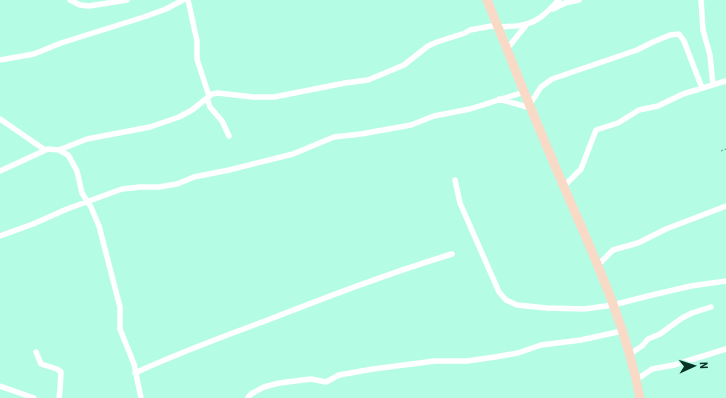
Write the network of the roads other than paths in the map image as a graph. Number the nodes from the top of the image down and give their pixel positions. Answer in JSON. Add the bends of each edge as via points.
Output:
{"nodes":[{"id":1,"x":70,"y":0,"type":"edge"},
{"id":2,"x":127,"y":0,"type":"edge"},
{"id":3,"x":183,"y":0,"type":"edge"},
{"id":4,"x":188,"y":0,"type":"edge"},
{"id":5,"x":487,"y":0,"type":"edge"},
{"id":6,"x":559,"y":0,"type":"edge"},
{"id":7,"x":579,"y":0,"type":"edge"},
{"id":8,"x":701,"y":0,"type":"edge"},
{"id":9,"x":546,"y":13,"type":"junction"},
{"id":10,"x":527,"y":24,"type":"junction"},
{"id":11,"x":498,"y":26,"type":"junction"},
{"id":12,"x":507,"y":49,"type":"junction"},
{"id":13,"x":0,"y":60,"type":"edge"},
{"id":14,"x":726,"y":81,"type":"edge"},
{"id":15,"x":713,"y":85,"type":"junction"},
{"id":16,"x":702,"y":88,"type":"junction"},
{"id":17,"x":524,"y":92,"type":"junction"},
{"id":18,"x":208,"y":97,"type":"junction"},
{"id":19,"x":499,"y":99,"type":"junction"},
{"id":20,"x":530,"y":106,"type":"junction"},
{"id":21,"x":0,"y":118,"type":"edge"},
{"id":22,"x":229,"y":136,"type":"dead end"},
{"id":23,"x":45,"y":150,"type":"junction"},
{"id":24,"x":59,"y":150,"type":"junction"},
{"id":25,"x":0,"y":171,"type":"edge"},
{"id":26,"x":454,"y":180,"type":"dead end"},
{"id":27,"x":564,"y":186,"type":"junction"},
{"id":28,"x":88,"y":201,"type":"junction"},
{"id":29,"x":726,"y":206,"type":"edge"},
{"id":30,"x":0,"y":236,"type":"edge"},
{"id":31,"x":452,"y":254,"type":"dead end"},
{"id":32,"x":598,"y":265,"type":"junction"},
{"id":33,"x":726,"y":281,"type":"edge"},
{"id":34,"x":613,"y":306,"type":"junction"},
{"id":35,"x":711,"y":307,"type":"dead end"},
{"id":36,"x":622,"y":331,"type":"junction"},
{"id":37,"x":726,"y":349,"type":"edge"},
{"id":38,"x":36,"y":352,"type":"dead end"},
{"id":39,"x":630,"y":354,"type":"junction"},
{"id":40,"x":135,"y":373,"type":"junction"},
{"id":41,"x":636,"y":380,"type":"junction"},
{"id":42,"x":0,"y":386,"type":"edge"},
{"id":43,"x":12,"y":390,"type":"junction"},
{"id":44,"x":12,"y":398,"type":"edge"},
{"id":45,"x":34,"y":398,"type":"edge"},
{"id":46,"x":59,"y":398,"type":"edge"},
{"id":47,"x":141,"y":398,"type":"edge"},
{"id":48,"x":248,"y":398,"type":"edge"},
{"id":49,"x":640,"y":398,"type":"edge"}],
"edges":[{"from":1,"to":2,"type":"street","via":[[89,6]]},
{"from":3,"to":13,"type":"street","via":[[144,17],[34,54]]},
{"from":4,"to":18,"type":"street","via":[[197,41],[197,59]]},
{"from":5,"to":11,"type":"main road"},
{"from":6,"to":9,"type":"street"},
{"from":7,"to":9,"type":"street","via":[[565,3]]},
{"from":8,"to":15,"type":"street","via":[[703,30],[710,55]]},
{"from":9,"to":10,"type":"street"},
{"from":10,"to":11,"type":"street"},
{"from":10,"to":12,"type":"street"},
{"from":11,"to":12,"type":"main road"},
{"from":11,"to":18,"type":"street","via":[[470,30],[428,46],[404,65],[368,80],[274,97],[229,94],[212,94]]},
{"from":12,"to":17,"type":"main road"},
{"from":14,"to":15,"type":"street"},
{"from":15,"to":16,"type":"street"},
{"from":16,"to":20,"type":"street","via":[[684,40],[679,34],[552,79],[541,87]]},
{"from":16,"to":27,"type":"street","via":[[658,106],[639,110],[618,123],[596,130],[581,169]]},
{"from":17,"to":19,"type":"street"},
{"from":17,"to":20,"type":"main road"},
{"from":18,"to":22,"type":"street","via":[[210,107],[222,121]]},
{"from":18,"to":24,"type":"street","via":[[179,117],[150,127],[87,139]]},
{"from":19,"to":20,"type":"street"},
{"from":19,"to":28,"type":"street","via":[[470,110],[434,116],[411,125],[334,137],[293,154],[194,177],[177,184],[122,189]]},
{"from":20,"to":27,"type":"main road"},
{"from":21,"to":23,"type":"street"},
{"from":23,"to":24,"type":"street"},
{"from":23,"to":25,"type":"street"},
{"from":24,"to":28,"type":"street","via":[[68,156],[74,165],[82,193]]},
{"from":26,"to":34,"type":"street","via":[[463,210],[499,292],[506,300],[517,305],[562,309]]},
{"from":27,"to":32,"type":"main road"},
{"from":28,"to":30,"type":"street"},
{"from":28,"to":40,"type":"street","via":[[100,226],[120,307],[120,328]]},
{"from":29,"to":32,"type":"street","via":[[666,229],[638,243],[613,250]]},
{"from":31,"to":40,"type":"street","via":[[376,279],[198,346]]},
{"from":32,"to":34,"type":"main road"},
{"from":33,"to":34,"type":"street","via":[[691,286]]},
{"from":34,"to":36,"type":"main road"},
{"from":35,"to":39,"type":"street","via":[[692,312],[660,334],[648,338]]},
{"from":36,"to":39,"type":"main road"},
{"from":36,"to":48,"type":"street","via":[[495,357],[373,369],[339,375],[326,382],[306,379],[274,384],[264,387]]},
{"from":37,"to":41,"type":"street","via":[[652,370]]},
{"from":38,"to":46,"type":"street","via":[[41,364],[61,372]]},
{"from":39,"to":41,"type":"main road"},
{"from":40,"to":47,"type":"street"},
{"from":41,"to":49,"type":"main road"},
{"from":42,"to":43,"type":"street"},
{"from":43,"to":44,"type":"street"},
{"from":43,"to":45,"type":"street"}]}
